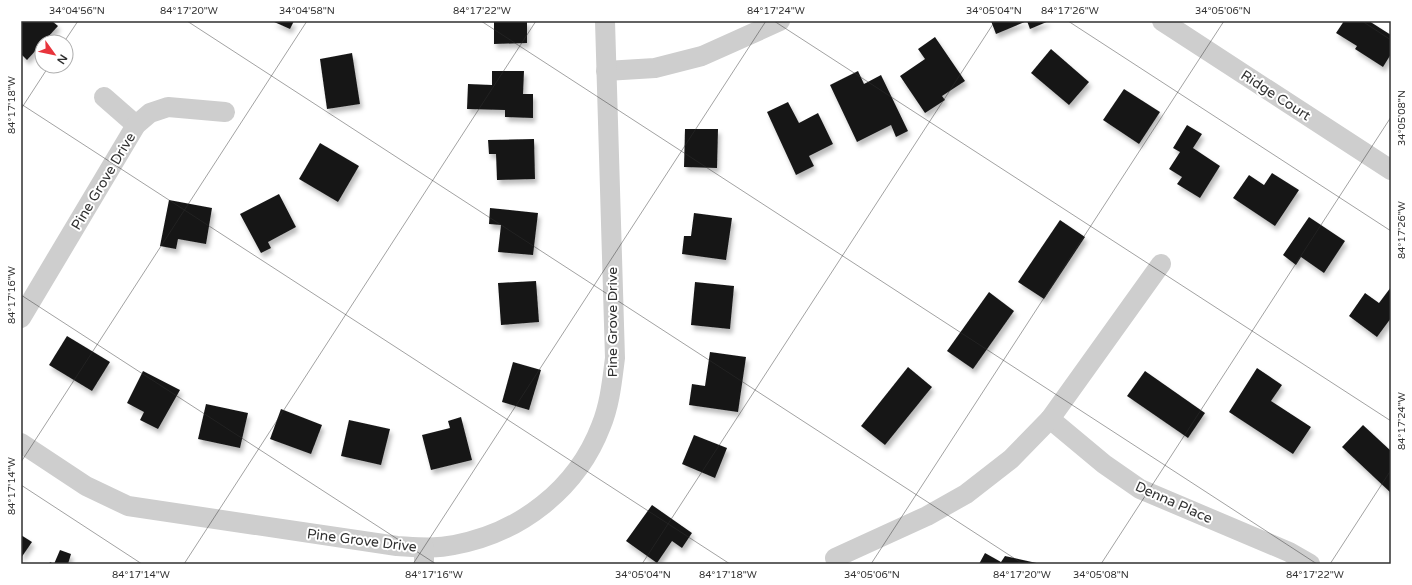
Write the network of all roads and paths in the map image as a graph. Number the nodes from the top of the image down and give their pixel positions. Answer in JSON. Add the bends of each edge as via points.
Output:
{"nodes":[{"id":1,"x":605,"y":21,"type":"edge"},
{"id":2,"x":780,"y":21,"type":"edge"},
{"id":3,"x":1162,"y":21,"type":"edge"},
{"id":4,"x":606,"y":70,"type":"junction"},
{"id":5,"x":104,"y":97,"type":"dead end"},
{"id":6,"x":225,"y":112,"type":"dead end"},
{"id":7,"x":136,"y":125,"type":"junction"},
{"id":8,"x":1391,"y":170,"type":"edge"},
{"id":9,"x":1160,"y":264,"type":"dead end"},
{"id":10,"x":21,"y":318,"type":"edge"},
{"id":11,"x":1050,"y":419,"type":"junction"},
{"id":12,"x":21,"y":443,"type":"edge"},
{"id":13,"x":424,"y":556,"type":"edge"},
{"id":14,"x":835,"y":558,"type":"dead end"},
{"id":15,"x":1310,"y":564,"type":"edge"}],
"edges":[{"from":1,"to":4,"type":"street","name":"Pine Grove Drive"},
{"from":2,"to":4,"type":"street","via":[[702,56],[655,68]]},
{"from":3,"to":8,"type":"street","name":"Ridge Court"},
{"from":4,"to":13,"type":"street","name":"Pine Grove Drive","via":[[614,358],[611,394],[602,426],[589,453],[574,475],[532,514],[507,529],[482,539]]},
{"from":5,"to":7,"type":"street"},
{"from":6,"to":7,"type":"street","name":"Pine Grove Drive","via":[[168,107],[150,113]]},
{"from":7,"to":10,"type":"street","name":"Pine Grove Drive"},
{"from":9,"to":11,"type":"street"},
{"from":11,"to":14,"type":"street","via":[[1011,459],[966,494],[927,516]]},
{"from":11,"to":15,"type":"street","name":"Denna Place","via":[[1104,464],[1140,489],[1289,552]]},
{"from":12,"to":13,"type":"street","name":"Pine Grove Drive","via":[[86,486],[128,506],[397,546]]}]}
